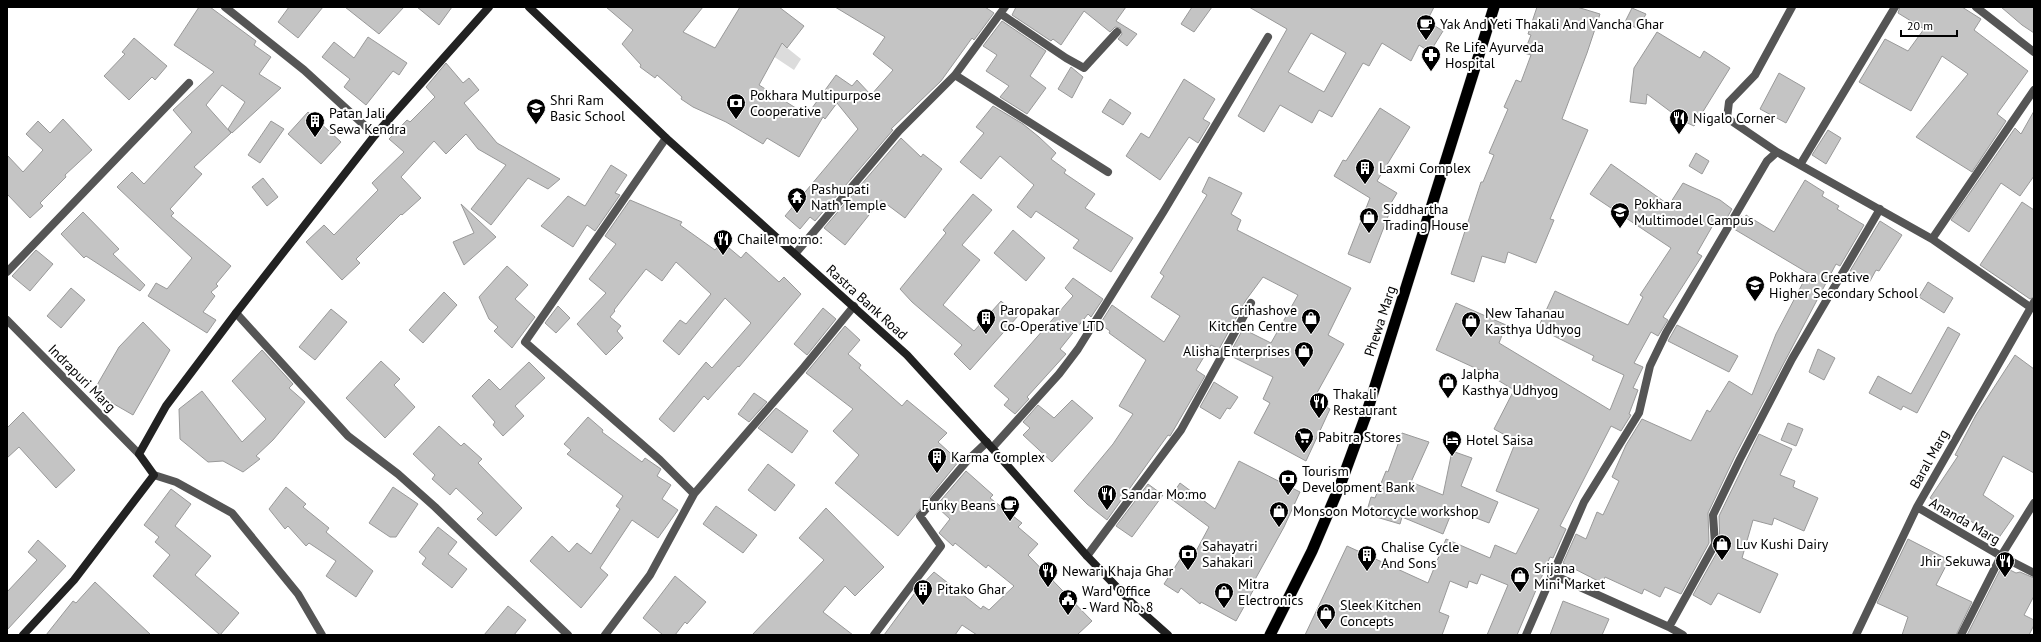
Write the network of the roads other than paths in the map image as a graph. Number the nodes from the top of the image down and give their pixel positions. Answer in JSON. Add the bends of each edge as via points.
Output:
{"nodes":[{"id":1,"x":225,"y":7,"type":"edge"},
{"id":2,"x":489,"y":7,"type":"edge"},
{"id":3,"x":529,"y":7,"type":"edge"},
{"id":4,"x":1494,"y":7,"type":"edge"},
{"id":5,"x":1792,"y":7,"type":"edge"},
{"id":6,"x":1895,"y":7,"type":"edge"},
{"id":7,"x":1976,"y":7,"type":"edge"},
{"id":8,"x":1003,"y":10,"type":"edge"},
{"id":9,"x":1117,"y":32,"type":"dead end"},
{"id":10,"x":1268,"y":37,"type":"dead end"},
{"id":11,"x":2034,"y":52,"type":"edge"},
{"id":12,"x":955,"y":75,"type":"junction"},
{"id":13,"x":189,"y":83,"type":"dead end"},
{"id":14,"x":2034,"y":90,"type":"edge"},
{"id":15,"x":375,"y":135,"type":"junction"},
{"id":16,"x":666,"y":138,"type":"junction"},
{"id":17,"x":1777,"y":152,"type":"junction"},
{"id":18,"x":1800,"y":165,"type":"junction"},
{"id":19,"x":1108,"y":172,"type":"dead end"},
{"id":20,"x":1880,"y":209,"type":"junction"},
{"id":21,"x":1932,"y":238,"type":"junction"},
{"id":22,"x":795,"y":254,"type":"junction"},
{"id":23,"x":7,"y":272,"type":"edge"},
{"id":24,"x":1251,"y":303,"type":"dead end"},
{"id":25,"x":2032,"y":304,"type":"edge"},
{"id":26,"x":854,"y":306,"type":"junction"},
{"id":27,"x":236,"y":313,"type":"junction"},
{"id":28,"x":7,"y":320,"type":"edge"},
{"id":29,"x":989,"y":445,"type":"junction"},
{"id":30,"x":139,"y":454,"type":"junction"},
{"id":31,"x":154,"y":475,"type":"junction"},
{"id":32,"x":694,"y":494,"type":"junction"},
{"id":33,"x":2034,"y":503,"type":"edge"},
{"id":34,"x":1917,"y":507,"type":"junction"},
{"id":35,"x":1087,"y":556,"type":"junction"},
{"id":36,"x":2001,"y":556,"type":"junction"},
{"id":37,"x":2034,"y":573,"type":"edge"},
{"id":38,"x":1551,"y":574,"type":"junction"},
{"id":39,"x":1669,"y":627,"type":"junction"},
{"id":40,"x":23,"y":635,"type":"edge"},
{"id":41,"x":322,"y":635,"type":"edge"},
{"id":42,"x":568,"y":635,"type":"edge"},
{"id":43,"x":605,"y":635,"type":"edge"},
{"id":44,"x":874,"y":635,"type":"edge"},
{"id":45,"x":1168,"y":635,"type":"edge"},
{"id":46,"x":1270,"y":635,"type":"edge"},
{"id":47,"x":1526,"y":635,"type":"edge"},
{"id":48,"x":1683,"y":635,"type":"edge"},
{"id":49,"x":1856,"y":635,"type":"edge"},
{"id":50,"x":1961,"y":635,"type":"edge"}],
"edges":[{"from":1,"to":15,"type":"street","via":[[304,70]]},
{"from":2,"to":15,"type":"main road"},
{"from":3,"to":16,"type":"main road","name":"Rastra Bank Road"},
{"from":4,"to":46,"type":"highway","name":"Phewa Marg","via":[[1366,415],[1312,551]]},
{"from":5,"to":17,"type":"street","via":[[1755,75],[1729,102],[1727,118]]},
{"from":6,"to":18,"type":"street"},
{"from":7,"to":11,"type":"street"},
{"from":8,"to":9,"type":"street","via":[[1066,58],[1084,68]]},
{"from":8,"to":12,"type":"street"},
{"from":10,"to":29,"type":"street","via":[[1078,349],[1059,374]]},
{"from":12,"to":19,"type":"street"},
{"from":12,"to":22,"type":"street","via":[[899,131]]},
{"from":13,"to":23,"type":"street"},
{"from":14,"to":21,"type":"street"},
{"from":15,"to":27,"type":"main road"},
{"from":16,"to":22,"type":"main road","name":"Rastra Bank Road"},
{"from":16,"to":32,"type":"street","via":[[525,342],[660,460]]},
{"from":17,"to":18,"type":"street"},
{"from":17,"to":38,"type":"street","via":[[1767,161],[1666,333],[1650,366],[1639,413],[1584,502]]},
{"from":18,"to":20,"type":"street"},
{"from":20,"to":21,"type":"street"},
{"from":20,"to":39,"type":"street","via":[[1792,359],[1740,459],[1713,515],[1715,544]]},
{"from":21,"to":25,"type":"street"},
{"from":22,"to":26,"type":"main road","name":"Rastra Bank Road"},
{"from":24,"to":35,"type":"street","via":[[1181,430]]},
{"from":25,"to":34,"type":"street","name":"Baral Marg"},
{"from":26,"to":29,"type":"main road","name":"Rastra Bank Road","via":[[907,355]]},
{"from":26,"to":32,"type":"street","via":[[804,368]]},
{"from":27,"to":30,"type":"main road","via":[[166,406]]},
{"from":27,"to":42,"type":"street","via":[[348,436],[398,474],[435,507]]},
{"from":28,"to":30,"type":"street","name":"Indrapuri Marg"},
{"from":29,"to":35,"type":"main road","name":"Rastra Bank Road"},
{"from":29,"to":44,"type":"street","via":[[967,461],[920,516],[940,546]]},
{"from":30,"to":31,"type":"main road"},
{"from":31,"to":40,"type":"main road","via":[[74,580]]},
{"from":31,"to":41,"type":"street","via":[[176,482],[232,513],[298,594]]},
{"from":32,"to":43,"type":"street","via":[[650,575]]},
{"from":33,"to":36,"type":"street","name":"Ananda Marg"},
{"from":34,"to":36,"type":"street","name":"Ananda Marg"},
{"from":34,"to":49,"type":"street","name":"Baral Marg"},
{"from":35,"to":45,"type":"main road","name":"Rastra Bank Road","via":[[1131,602]]},
{"from":36,"to":37,"type":"street","name":"Ananda Marg"},
{"from":36,"to":50,"type":"street","name":"Ananda Marg"},
{"from":38,"to":39,"type":"street"},
{"from":38,"to":47,"type":"street"},
{"from":39,"to":48,"type":"street"}]}
